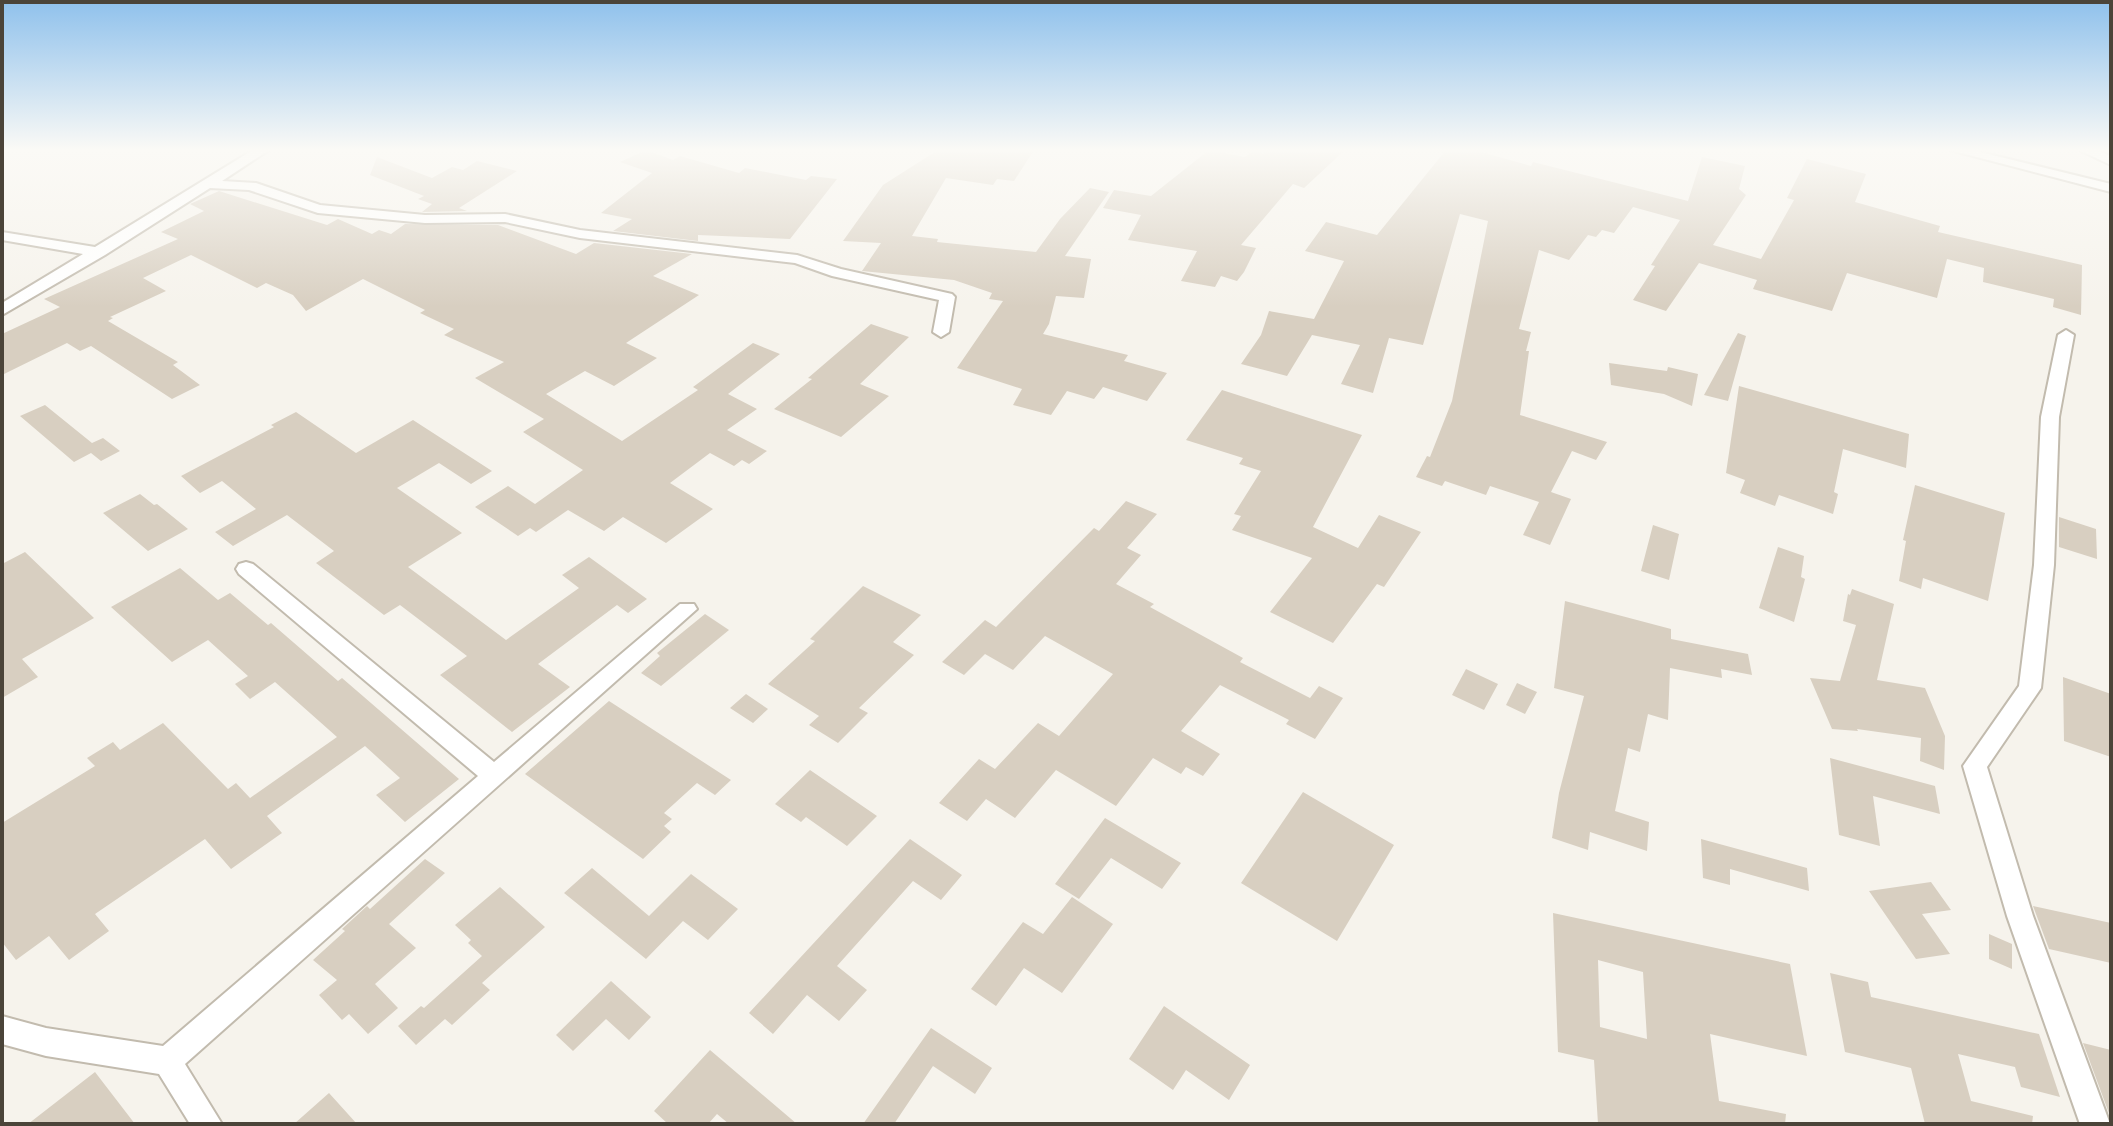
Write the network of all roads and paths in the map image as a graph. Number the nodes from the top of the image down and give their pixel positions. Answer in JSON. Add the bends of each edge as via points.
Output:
{"nodes":[{"id":1,"x":179,"y":203,"type":"edge"},
{"id":2,"x":299,"y":203,"type":"edge"},
{"id":3,"x":2,"y":236,"type":"edge"},
{"id":4,"x":100,"y":252,"type":"junction"},
{"id":5,"x":2,"y":310,"type":"edge"},
{"id":6,"x":941,"y":332,"type":"dead end"},
{"id":7,"x":2066,"y":335,"type":"dead end"},
{"id":8,"x":246,"y":569,"type":"dead end"},
{"id":9,"x":687,"y":609,"type":"dead end"},
{"id":10,"x":495,"y":777,"type":"junction"},
{"id":11,"x":2,"y":1030,"type":"edge"},
{"id":12,"x":167,"y":1061,"type":"junction"},
{"id":13,"x":207,"y":1124,"type":"edge"},
{"id":14,"x":2095,"y":1124,"type":"edge"}],
"edges":[{"from":1,"to":4,"type":"street"},
{"from":2,"to":6,"type":"street","via":[[425,219],[505,218],[580,234],[797,259],[947,297]]},
{"from":3,"to":4,"type":"street"},
{"from":4,"to":5,"type":"street"},
{"from":7,"to":14,"type":"street","via":[[2050,417],[2044,565],[2030,688],[1975,766],[2020,916]]},
{"from":8,"to":10,"type":"street"},
{"from":9,"to":10,"type":"street"},
{"from":10,"to":12,"type":"street"},
{"from":11,"to":12,"type":"street"},
{"from":12,"to":13,"type":"street"}]}
